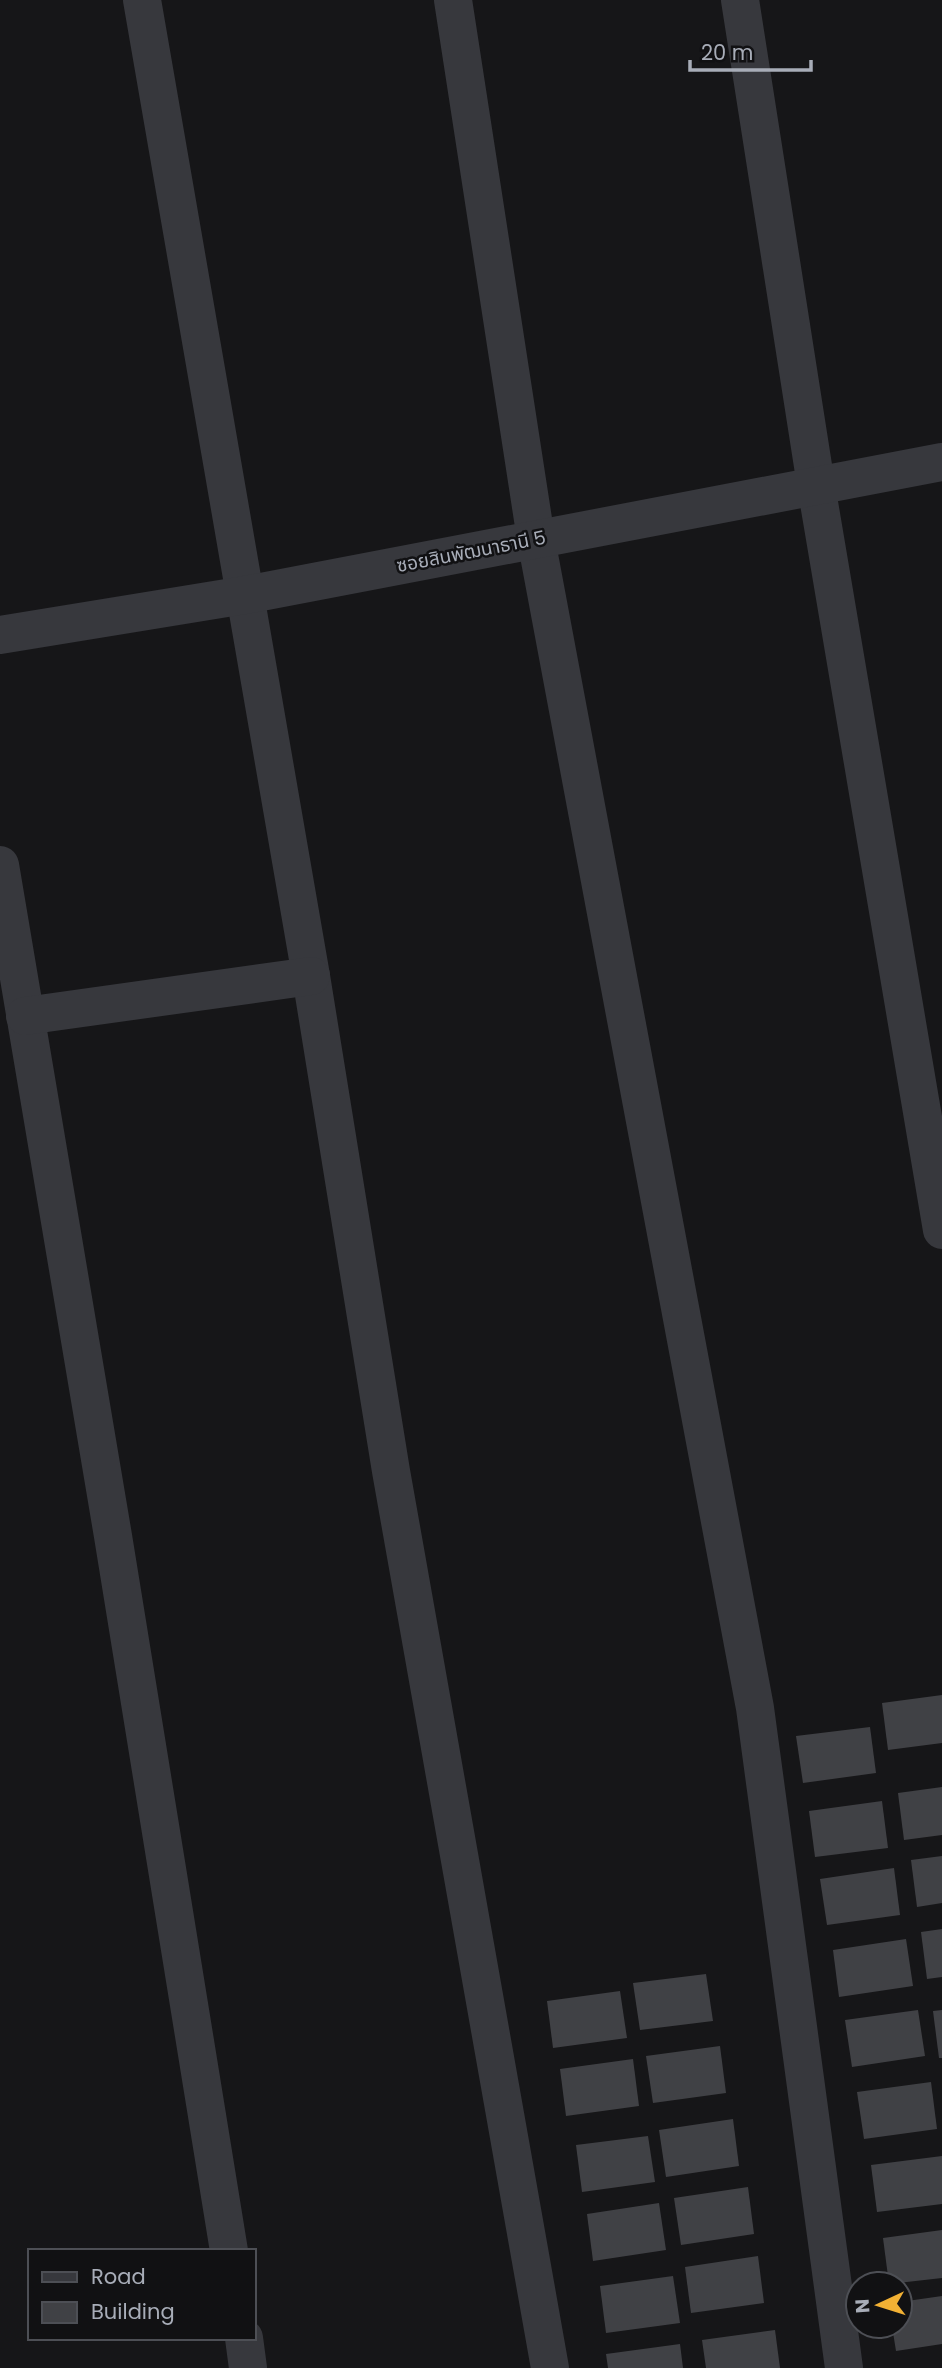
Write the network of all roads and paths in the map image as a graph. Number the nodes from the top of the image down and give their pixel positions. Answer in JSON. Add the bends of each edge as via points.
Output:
{"nodes":[{"id":1,"x":142,"y":0,"type":"edge"},
{"id":2,"x":453,"y":0,"type":"edge"},
{"id":3,"x":740,"y":0,"type":"edge"},
{"id":4,"x":942,"y":462,"type":"edge"},
{"id":5,"x":816,"y":485,"type":"junction"},
{"id":6,"x":536,"y":538,"type":"junction"},
{"id":7,"x":245,"y":595,"type":"junction"},
{"id":8,"x":0,"y":635,"type":"edge"},
{"id":9,"x":0,"y":865,"type":"edge"},
{"id":10,"x":311,"y":976,"type":"junction"},
{"id":11,"x":25,"y":1017,"type":"junction"},
{"id":12,"x":942,"y":1230,"type":"edge"},
{"id":13,"x":229,"y":2249,"type":"edge"},
{"id":14,"x":244,"y":2340,"type":"edge"},
{"id":15,"x":248,"y":2368,"type":"edge"},
{"id":16,"x":550,"y":2368,"type":"edge"},
{"id":17,"x":844,"y":2368,"type":"edge"}],
"edges":[{"from":1,"to":7,"type":"street"},
{"from":2,"to":6,"type":"street"},
{"from":3,"to":5,"type":"street"},
{"from":4,"to":5,"type":"street","name":"ซอยสินพัฒนาธานี 5"},
{"from":5,"to":6,"type":"street","name":"ซอยสินพัฒนาธานี 5"},
{"from":5,"to":12,"type":"street"},
{"from":6,"to":7,"type":"street","name":"ซอยสินพัฒนาธานี 5"},
{"from":6,"to":17,"type":"street","via":[[755,1708]]},
{"from":7,"to":8,"type":"street","name":"ซอยสินพัฒนาธานี 5"},
{"from":7,"to":10,"type":"street"},
{"from":9,"to":11,"type":"street"},
{"from":10,"to":11,"type":"street"},
{"from":10,"to":16,"type":"street","via":[[391,1471]]},
{"from":11,"to":13,"type":"street"},
{"from":14,"to":15,"type":"street"}]}
